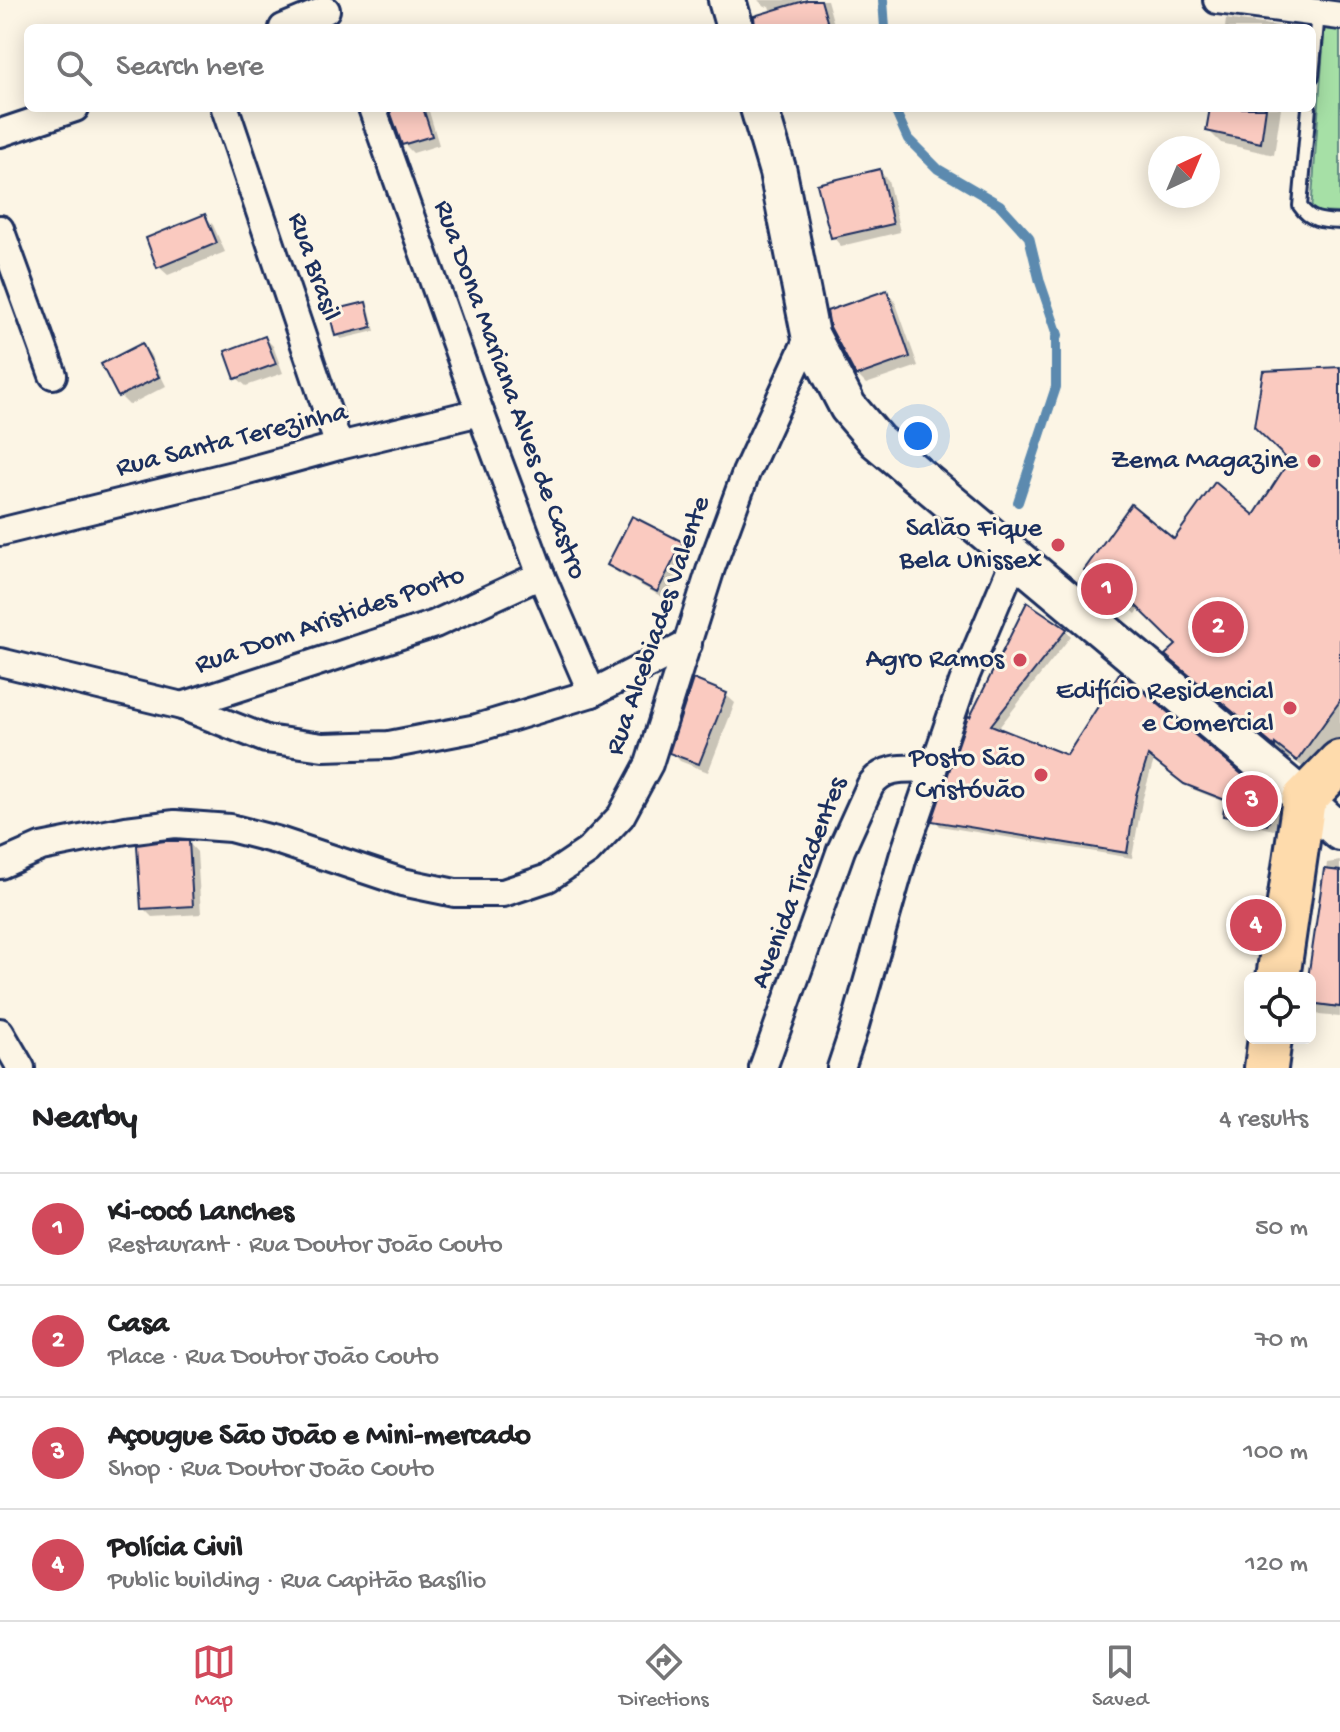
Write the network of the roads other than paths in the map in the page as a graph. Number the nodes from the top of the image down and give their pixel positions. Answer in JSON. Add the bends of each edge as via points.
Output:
{"nodes":[{"id":1,"x":727,"y":0,"type":"edge"},
{"id":2,"x":1217,"y":0,"type":"edge"},
{"id":3,"x":326,"y":13,"type":"edge"},
{"id":4,"x":1329,"y":14,"type":"edge"},
{"id":5,"x":294,"y":24,"type":"edge"},
{"id":6,"x":734,"y":24,"type":"edge"},
{"id":7,"x":1316,"y":61,"type":"edge"},
{"id":8,"x":63,"y":112,"type":"edge"},
{"id":9,"x":226,"y":112,"type":"edge"},
{"id":10,"x":373,"y":112,"type":"edge"},
{"id":11,"x":760,"y":112,"type":"edge"},
{"id":12,"x":1309,"y":112,"type":"edge"},
{"id":13,"x":0,"y":133,"type":"edge"},
{"id":14,"x":1340,"y":222,"type":"edge"},
{"id":15,"x":0,"y":229,"type":"edge"},
{"id":16,"x":810,"y":334,"type":"junction"},
{"id":17,"x":53,"y":375,"type":"dead end"},
{"id":18,"x":480,"y":412,"type":"junction"},
{"id":19,"x":339,"y":446,"type":"junction"},
{"id":20,"x":0,"y":532,"type":"edge"},
{"id":21,"x":1016,"y":556,"type":"junction"},
{"id":22,"x":541,"y":575,"type":"junction"},
{"id":23,"x":688,"y":644,"type":"junction"},
{"id":24,"x":0,"y":662,"type":"edge"},
{"id":25,"x":592,"y":693,"type":"junction"},
{"id":26,"x":182,"y":706,"type":"junction"},
{"id":27,"x":1340,"y":762,"type":"edge"},
{"id":28,"x":933,"y":769,"type":"junction"},
{"id":29,"x":1304,"y":799,"type":"junction"},
{"id":30,"x":1340,"y":832,"type":"edge"},
{"id":31,"x":0,"y":865,"type":"edge"},
{"id":32,"x":1279,"y":972,"type":"edge"},
{"id":33,"x":0,"y":1032,"type":"edge"},
{"id":34,"x":1269,"y":1044,"type":"edge"},
{"id":35,"x":21,"y":1068,"type":"edge"},
{"id":36,"x":763,"y":1068,"type":"edge"},
{"id":37,"x":841,"y":1068,"type":"edge"},
{"id":38,"x":1266,"y":1068,"type":"edge"}],
"edges":[{"from":1,"to":6,"type":"main road"},
{"from":2,"to":4,"type":"street"},
{"from":3,"to":5,"type":"street"},
{"from":4,"to":7,"type":"lane"},
{"from":8,"to":13,"type":"street"},
{"from":9,"to":19,"type":"street","name":"Rua Brasil"},
{"from":10,"to":18,"type":"street","name":"Rua Dona Mariana Alves de Castro"},
{"from":11,"to":16,"type":"main road","via":[[778,172]]},
{"from":12,"to":14,"type":"lane","via":[[1300,206],[1306,216]]},
{"from":15,"to":17,"type":"street"},
{"from":16,"to":21,"type":"main road","via":[[848,407],[877,441]]},
{"from":16,"to":23,"type":"street","name":"Rua Alcebiades Valente","via":[[746,473]]},
{"from":18,"to":19,"type":"street","name":"Rua Santa Terezinha"},
{"from":18,"to":22,"type":"street","name":"Rua Dona Mariana Alves de Castro"},
{"from":19,"to":20,"type":"street","name":"Rua Santa Terezinha"},
{"from":21,"to":28,"type":"street"},
{"from":21,"to":29,"type":"main road"},
{"from":22,"to":25,"type":"street","name":"Rua Dona Mariana Alves de Castro"},
{"from":22,"to":26,"type":"street","name":"Rua Dom Aristides Porto","via":[[435,624]]},
{"from":23,"to":25,"type":"street"},
{"from":23,"to":31,"type":"street","name":"Rua Alcebiades Valente","via":[[649,764],[621,816],[588,851],[548,878],[503,893],[455,893],[402,882],[230,828],[175,824],[41,847]]},
{"from":24,"to":26,"type":"street"},
{"from":25,"to":26,"type":"street","via":[[477,728],[389,745],[323,747],[266,739]]},
{"from":27,"to":29,"type":"main road"},
{"from":28,"to":36,"type":"street","name":"Avenida Tiradentes","via":[[886,771],[870,786],[841,850]]},
{"from":28,"to":37,"type":"street"},
{"from":29,"to":30,"type":"main road"},
{"from":29,"to":32,"type":"main road"},
{"from":33,"to":35,"type":"street"},
{"from":34,"to":38,"type":"main road"}]}
